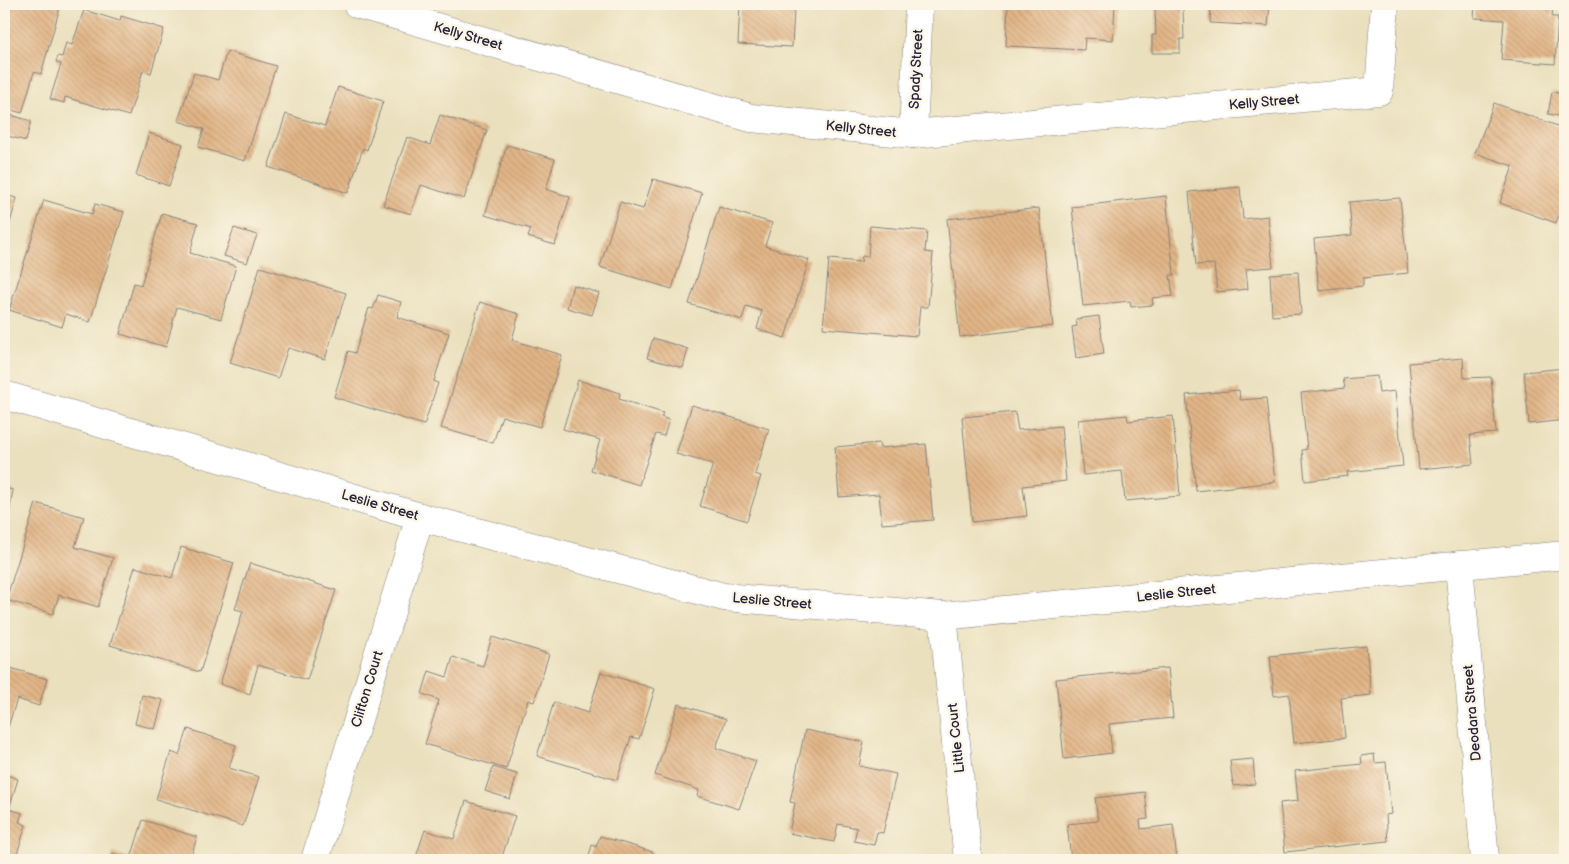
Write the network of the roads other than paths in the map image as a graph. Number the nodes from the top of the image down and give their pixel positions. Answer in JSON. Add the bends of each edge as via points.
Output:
{"nodes":[{"id":1,"x":356,"y":4,"type":"edge"},
{"id":2,"x":919,"y":4,"type":"edge"},
{"id":3,"x":1385,"y":4,"type":"edge"},
{"id":4,"x":913,"y":134,"type":"junction"},
{"id":5,"x":4,"y":395,"type":"edge"},
{"id":6,"x":420,"y":517,"type":"junction"},
{"id":7,"x":1565,"y":555,"type":"edge"},
{"id":8,"x":1459,"y":565,"type":"junction"},
{"id":9,"x":943,"y":616,"type":"junction"},
{"id":10,"x":315,"y":860,"type":"edge"},
{"id":11,"x":968,"y":860,"type":"edge"},
{"id":12,"x":1485,"y":860,"type":"edge"}],
"edges":[{"from":1,"to":4,"type":"street","name":"Kelly Street","via":[[751,118]]},
{"from":2,"to":4,"type":"street","name":"Spady Street"},
{"from":3,"to":4,"type":"street","name":"Kelly Street","via":[[1379,91]]},
{"from":5,"to":6,"type":"street","name":"Leslie Street"},
{"from":6,"to":9,"type":"street","name":"Leslie Street","via":[[724,597]]},
{"from":6,"to":10,"type":"street","name":"Clifton Court"},
{"from":7,"to":8,"type":"street","name":"Leslie Street"},
{"from":8,"to":9,"type":"street","name":"Leslie Street"},
{"from":8,"to":12,"type":"street","name":"Deodara Street"},
{"from":9,"to":11,"type":"street","name":"Little Court"}]}
